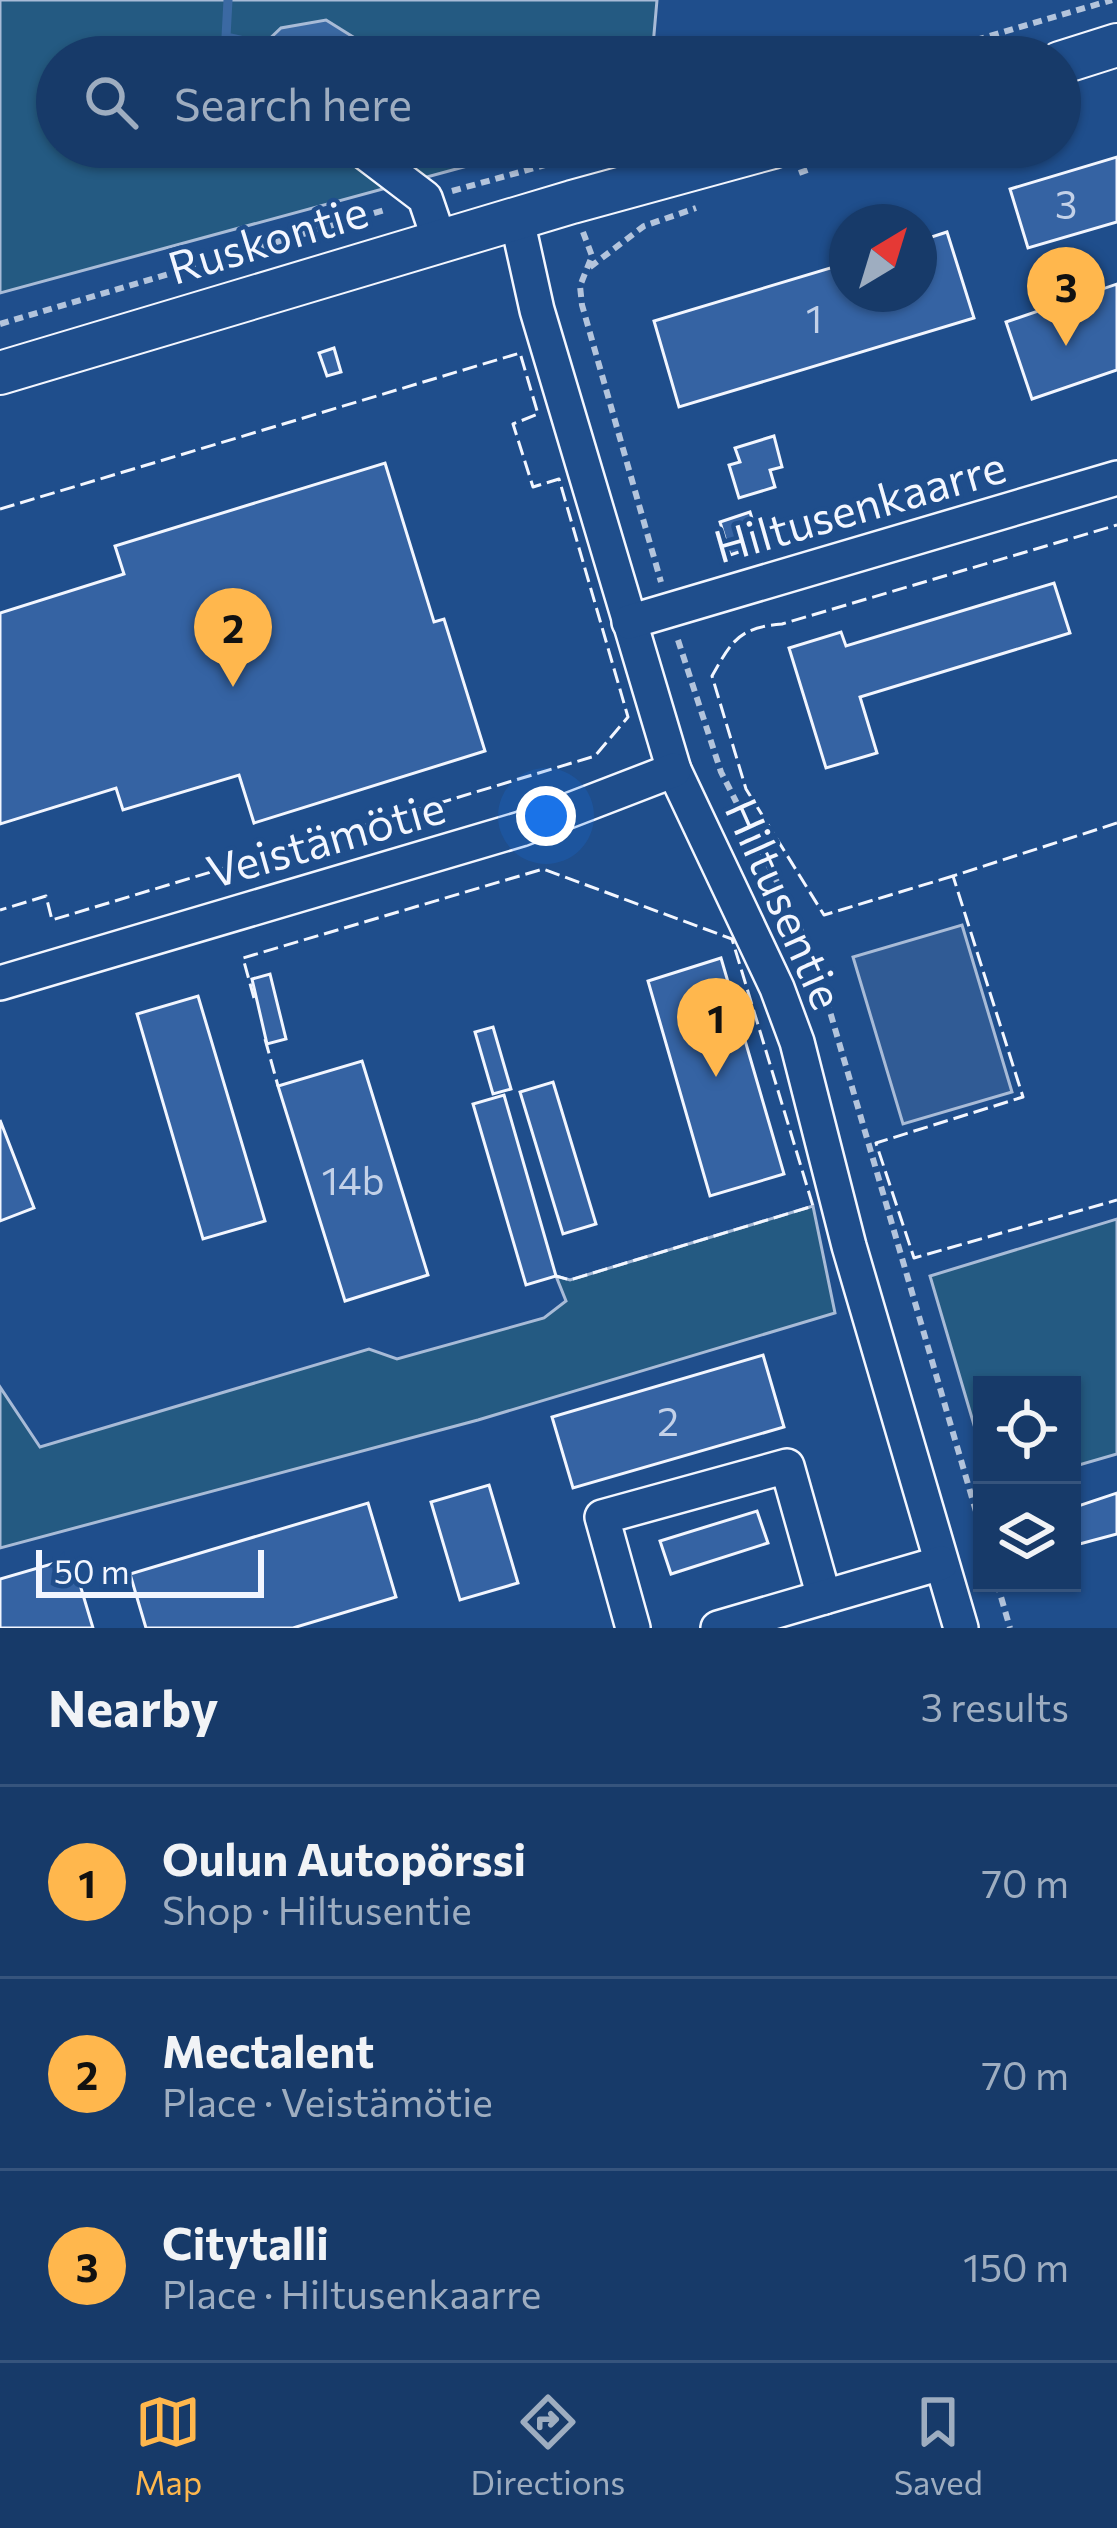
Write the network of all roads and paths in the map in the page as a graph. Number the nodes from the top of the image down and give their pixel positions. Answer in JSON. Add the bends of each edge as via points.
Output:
{"nodes":[{"id":1,"x":1112,"y":0,"type":"edge"},
{"id":2,"x":989,"y":36,"type":"edge"},
{"id":3,"x":1117,"y":45,"type":"edge"},
{"id":4,"x":1081,"y":56,"type":"edge"},
{"id":5,"x":386,"y":168,"type":"edge"},
{"id":6,"x":534,"y":168,"type":"edge"},
{"id":7,"x":746,"y":168,"type":"edge"},
{"id":8,"x":425,"y":198,"type":"junction"},
{"id":9,"x":572,"y":202,"type":"junction"},
{"id":10,"x":707,"y":204,"type":"dead end"},
{"id":11,"x":517,"y":220,"type":"junction"},
{"id":12,"x":440,"y":242,"type":"junction"},
{"id":13,"x":590,"y":266,"type":"junction"},
{"id":14,"x":0,"y":324,"type":"edge"},
{"id":15,"x":0,"y":374,"type":"edge"},
{"id":16,"x":1117,"y":478,"type":"edge"},
{"id":17,"x":669,"y":610,"type":"junction"},
{"id":18,"x":629,"y":622,"type":"junction"},
{"id":19,"x":674,"y":770,"type":"junction"},
{"id":20,"x":0,"y":983,"type":"edge"},
{"id":21,"x":973,"y":1501,"type":"edge"},
{"id":22,"x":940,"y":1563,"type":"junction"},
{"id":23,"x":1000,"y":1592,"type":"edge"},
{"id":24,"x":824,"y":1598,"type":"junction"},
{"id":25,"x":633,"y":1628,"type":"edge"},
{"id":26,"x":718,"y":1628,"type":"edge"},
{"id":27,"x":961,"y":1628,"type":"edge"},
{"id":28,"x":1010,"y":1628,"type":"edge"}],
"edges":[{"from":1,"to":2,"type":"path"},
{"from":3,"to":4,"type":"main road"},
{"from":5,"to":8,"type":"street"},
{"from":6,"to":8,"type":"path"},
{"from":7,"to":9,"type":"main road","name":"Ruskontie"},
{"from":8,"to":12,"type":"street"},
{"from":8,"to":14,"type":"path"},
{"from":9,"to":11,"type":"main road","name":"Ruskontie"},
{"from":9,"to":13,"type":"path"},
{"from":10,"to":13,"type":"path","via":[[644,226]]},
{"from":11,"to":12,"type":"main road","name":"Ruskontie"},
{"from":11,"to":18,"type":"street","name":"Hiltusentie"},
{"from":12,"to":15,"type":"main road","name":"Ruskontie"},
{"from":13,"to":17,"type":"path","via":[[582,305]]},
{"from":16,"to":17,"type":"street","name":"Hiltusenkaarre"},
{"from":17,"to":18,"type":"street","name":"Hiltusenkaarre"},
{"from":17,"to":21,"type":"path","via":[[721,772],[819,974]]},
{"from":18,"to":19,"type":"street","name":"Hiltusentie"},
{"from":19,"to":20,"type":"street","name":"Veistämötie","via":[[520,829]]},
{"from":19,"to":22,"type":"street","name":"Hiltusentie","via":[[797,1042]]},
{"from":22,"to":24,"type":"street"},
{"from":22,"to":27,"type":"street","name":"Hiltusentie"},
{"from":23,"to":28,"type":"path"},
{"from":24,"to":25,"type":"street","via":[[787,1466],[602,1517]]},
{"from":24,"to":26,"type":"street"}]}
